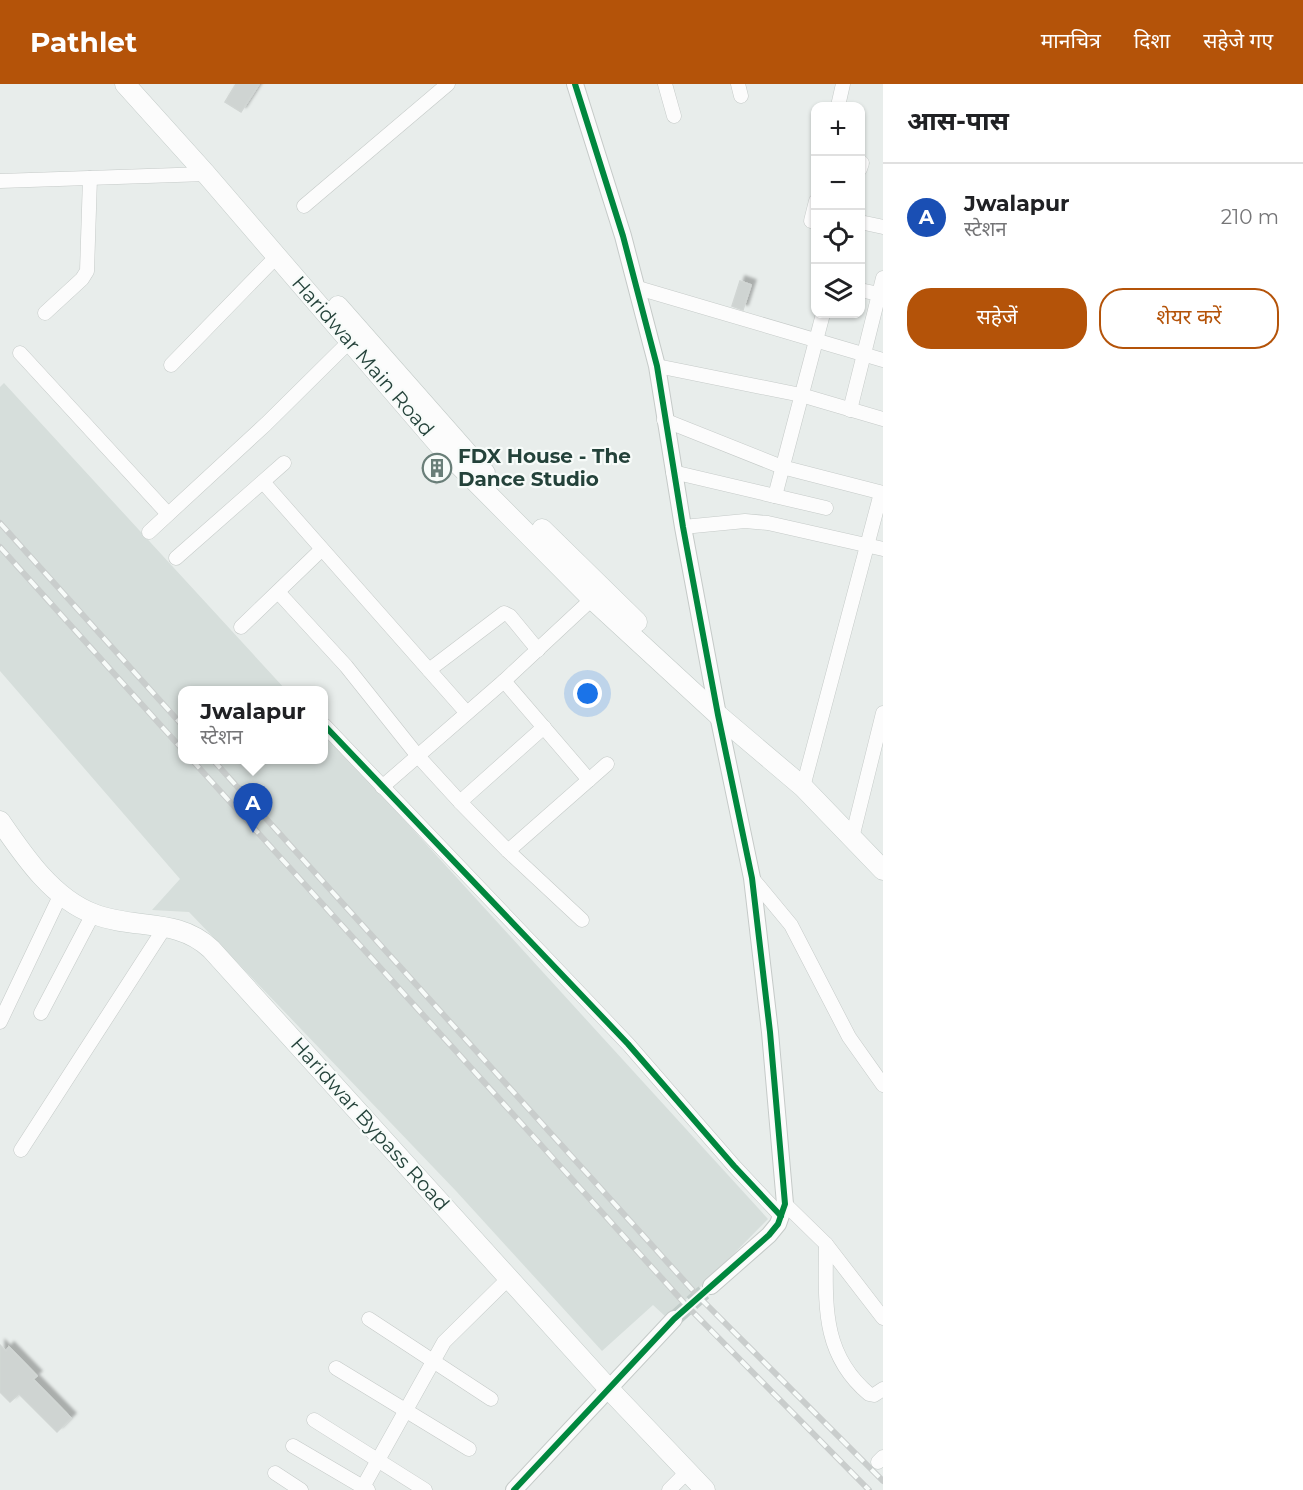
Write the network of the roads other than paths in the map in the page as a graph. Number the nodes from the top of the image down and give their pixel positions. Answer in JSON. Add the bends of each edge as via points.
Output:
{"nodes":[{"id":1,"x":125,"y":84,"type":"edge"},
{"id":2,"x":141,"y":84,"type":"edge"},
{"id":3,"x":448,"y":84,"type":"edge"},
{"id":4,"x":575,"y":84,"type":"edge"},
{"id":5,"x":665,"y":84,"type":"edge"},
{"id":6,"x":843,"y":84,"type":"edge"},
{"id":7,"x":839,"y":102,"type":"edge"},
{"id":8,"x":674,"y":116,"type":"dead end"},
{"id":9,"x":206,"y":174,"type":"junction"},
{"id":10,"x":90,"y":178,"type":"junction"},
{"id":11,"x":0,"y":181,"type":"edge"},
{"id":12,"x":304,"y":206,"type":"dead end"},
{"id":13,"x":865,"y":223,"type":"edge"},
{"id":14,"x":883,"y":227,"type":"edge"},
{"id":15,"x":278,"y":256,"type":"junction"},
{"id":16,"x":883,"y":278,"type":"edge"},
{"id":17,"x":638,"y":288,"type":"junction"},
{"id":18,"x":865,"y":291,"type":"edge"},
{"id":19,"x":881,"y":295,"type":"edge"},
{"id":20,"x":45,"y":313,"type":"dead end"},
{"id":21,"x":822,"y":318,"type":"edge"},
{"id":22,"x":350,"y":341,"type":"junction"},
{"id":23,"x":815,"y":342,"type":"junction"},
{"id":24,"x":20,"y":353,"type":"dead end"},
{"id":25,"x":864,"y":355,"type":"junction"},
{"id":26,"x":883,"y":360,"type":"edge"},
{"id":27,"x":171,"y":365,"type":"dead end"},
{"id":28,"x":657,"y":366,"type":"junction"},
{"id":29,"x":801,"y":395,"type":"junction"},
{"id":30,"x":850,"y":410,"type":"junction"},
{"id":31,"x":883,"y":419,"type":"edge"},
{"id":32,"x":664,"y":420,"type":"junction"},
{"id":33,"x":284,"y":463,"type":"dead end"},
{"id":34,"x":782,"y":467,"type":"junction"},
{"id":35,"x":672,"y":472,"type":"junction"},
{"id":36,"x":263,"y":482,"type":"junction"},
{"id":37,"x":882,"y":493,"type":"edge"},
{"id":38,"x":775,"y":496,"type":"junction"},
{"id":39,"x":826,"y":508,"type":"dead end"},
{"id":40,"x":168,"y":514,"type":"junction"},
{"id":41,"x":683,"y":527,"type":"junction"},
{"id":42,"x":149,"y":532,"type":"dead end"},
{"id":43,"x":867,"y":545,"type":"junction"},
{"id":44,"x":883,"y":549,"type":"edge"},
{"id":45,"x":321,"y":550,"type":"junction"},
{"id":46,"x":176,"y":558,"type":"dead end"},
{"id":47,"x":279,"y":593,"type":"junction"},
{"id":48,"x":592,"y":599,"type":"junction"},
{"id":49,"x":241,"y":627,"type":"dead end"},
{"id":50,"x":538,"y":650,"type":"junction"},
{"id":51,"x":429,"y":670,"type":"junction"},
{"id":52,"x":504,"y":681,"type":"junction"},
{"id":53,"x":466,"y":712,"type":"junction"},
{"id":54,"x":883,"y":713,"type":"edge"},
{"id":55,"x":718,"y":715,"type":"junction"},
{"id":56,"x":544,"y":727,"type":"junction"},
{"id":57,"x":328,"y":730,"type":"edge"},
{"id":58,"x":417,"y":754,"type":"junction"},
{"id":59,"x":607,"y":764,"type":"dead end"},
{"id":60,"x":589,"y":780,"type":"junction"},
{"id":61,"x":382,"y":787,"type":"junction"},
{"id":62,"x":803,"y":787,"type":"junction"},
{"id":63,"x":460,"y":802,"type":"junction"},
{"id":64,"x":3,"y":834,"type":"edge"},
{"id":65,"x":852,"y":838,"type":"junction"},
{"id":66,"x":508,"y":852,"type":"junction"},
{"id":67,"x":883,"y":870,"type":"edge"},
{"id":68,"x":752,"y":878,"type":"junction"},
{"id":69,"x":60,"y":896,"type":"junction"},
{"id":70,"x":93,"y":914,"type":"junction"},
{"id":71,"x":582,"y":920,"type":"dead end"},
{"id":72,"x":165,"y":927,"type":"junction"},
{"id":73,"x":41,"y":1013,"type":"dead end"},
{"id":74,"x":0,"y":1022,"type":"edge"},
{"id":75,"x":883,"y":1085,"type":"edge"},
{"id":76,"x":21,"y":1150,"type":"dead end"},
{"id":77,"x":783,"y":1210,"type":"junction"},
{"id":78,"x":826,"y":1244,"type":"junction"},
{"id":79,"x":509,"y":1278,"type":"junction"},
{"id":80,"x":711,"y":1286,"type":"tunnel mouth"},
{"id":81,"x":883,"y":1318,"type":"edge"},
{"id":82,"x":369,"y":1319,"type":"dead end"},
{"id":83,"x":675,"y":1319,"type":"tunnel mouth"},
{"id":84,"x":432,"y":1359,"type":"junction"},
{"id":85,"x":336,"y":1368,"type":"dead end"},
{"id":86,"x":609,"y":1389,"type":"junction"},
{"id":87,"x":883,"y":1389,"type":"edge"},
{"id":88,"x":491,"y":1399,"type":"dead end"},
{"id":89,"x":405,"y":1408,"type":"junction"},
{"id":90,"x":314,"y":1420,"type":"dead end"},
{"id":91,"x":293,"y":1446,"type":"dead end"},
{"id":92,"x":469,"y":1449,"type":"dead end"},
{"id":93,"x":377,"y":1461,"type":"junction"},
{"id":94,"x":687,"y":1472,"type":"junction"},
{"id":95,"x":276,"y":1473,"type":"dead end"},
{"id":96,"x":366,"y":1488,"type":"edge"},
{"id":97,"x":301,"y":1490,"type":"edge"},
{"id":98,"x":426,"y":1490,"type":"edge"},
{"id":99,"x":514,"y":1490,"type":"edge"},
{"id":100,"x":669,"y":1490,"type":"edge"},
{"id":101,"x":705,"y":1490,"type":"edge"}],
"edges":[{"from":1,"to":9,"type":"main road","name":"Haridwar Main Road"},
{"from":2,"to":55,"type":"main road","name":"Haridwar Main Road","via":[[448,433],[683,667]]},
{"from":3,"to":12,"type":"street"},
{"from":4,"to":17,"type":"street"},
{"from":5,"to":8,"type":"street"},
{"from":6,"to":7,"type":"street"},
{"from":9,"to":10,"type":"street"},
{"from":9,"to":15,"type":"main road","name":"Haridwar Main Road"},
{"from":10,"to":11,"type":"street"},
{"from":10,"to":20,"type":"street","via":[[87,271]]},
{"from":13,"to":14,"type":"street"},
{"from":15,"to":22,"type":"main road","name":"Haridwar Main Road"},
{"from":15,"to":27,"type":"street"},
{"from":16,"to":19,"type":"street"},
{"from":17,"to":23,"type":"street"},
{"from":17,"to":28,"type":"street"},
{"from":18,"to":19,"type":"street"},
{"from":19,"to":25,"type":"street"},
{"from":21,"to":23,"type":"street"},
{"from":22,"to":40,"type":"street"},
{"from":22,"to":48,"type":"main road","name":"Haridwar Main Road","via":[[439,445]]},
{"from":23,"to":25,"type":"street"},
{"from":23,"to":29,"type":"street"},
{"from":24,"to":40,"type":"street"},
{"from":25,"to":26,"type":"street"},
{"from":25,"to":30,"type":"street"},
{"from":28,"to":29,"type":"street"},
{"from":28,"to":32,"type":"street"},
{"from":29,"to":30,"type":"street"},
{"from":29,"to":34,"type":"street"},
{"from":30,"to":31,"type":"street"},
{"from":32,"to":34,"type":"street"},
{"from":32,"to":35,"type":"street"},
{"from":33,"to":36,"type":"street"},
{"from":34,"to":37,"type":"street"},
{"from":34,"to":38,"type":"street"},
{"from":35,"to":38,"type":"street"},
{"from":35,"to":41,"type":"street"},
{"from":36,"to":45,"type":"street"},
{"from":36,"to":46,"type":"street"},
{"from":37,"to":43,"type":"street"},
{"from":38,"to":39,"type":"street"},
{"from":40,"to":42,"type":"street"},
{"from":41,"to":43,"type":"street","via":[[745,521],[768,523]]},
{"from":41,"to":55,"type":"street"},
{"from":43,"to":44,"type":"street"},
{"from":43,"to":62,"type":"street"},
{"from":45,"to":47,"type":"street"},
{"from":45,"to":51,"type":"street"},
{"from":47,"to":49,"type":"street"},
{"from":47,"to":58,"type":"street","via":[[346,666]]},
{"from":48,"to":50,"type":"street"},
{"from":48,"to":55,"type":"main road","name":"Haridwar Main Road"},
{"from":50,"to":51,"type":"street","via":[[504,613]]},
{"from":50,"to":52,"type":"street"},
{"from":51,"to":53,"type":"street"},
{"from":52,"to":53,"type":"street"},
{"from":52,"to":56,"type":"street"},
{"from":53,"to":58,"type":"street"},
{"from":54,"to":65,"type":"street"},
{"from":55,"to":62,"type":"main road","name":"Haridwar Main Road"},
{"from":55,"to":68,"type":"street"},
{"from":56,"to":60,"type":"street"},
{"from":56,"to":63,"type":"street"},
{"from":57,"to":61,"type":"street"},
{"from":58,"to":61,"type":"street"},
{"from":58,"to":63,"type":"street"},
{"from":59,"to":60,"type":"street"},
{"from":60,"to":66,"type":"street"},
{"from":61,"to":77,"type":"street","via":[[628,1044],[734,1166]]},
{"from":62,"to":65,"type":"main road","name":"Haridwar Main Road"},
{"from":63,"to":66,"type":"street"},
{"from":64,"to":69,"type":"main road","name":"Haridwar Bypass Road"},
{"from":65,"to":67,"type":"main road","name":"Haridwar Main Road"},
{"from":66,"to":71,"type":"street"},
{"from":68,"to":75,"type":"street","via":[[791,925],[849,1037]]},
{"from":68,"to":77,"type":"street","via":[[770,1032]]},
{"from":69,"to":70,"type":"main road","name":"Haridwar Bypass Road"},
{"from":69,"to":74,"type":"street"},
{"from":70,"to":72,"type":"main road","name":"Haridwar Bypass Road"},
{"from":70,"to":73,"type":"street"},
{"from":72,"to":76,"type":"street"},
{"from":72,"to":79,"type":"main road","name":"Haridwar Bypass Road","via":[[184,930],[211,949]]},
{"from":77,"to":78,"type":"street"},
{"from":77,"to":80,"type":"street","via":[[769,1235]]},
{"from":78,"to":81,"type":"street"},
{"from":78,"to":87,"type":"street","via":[[826,1305],[834,1350],[869,1394]]},
{"from":79,"to":84,"type":"street","via":[[455,1330]]},
{"from":79,"to":86,"type":"main road","name":"Haridwar Bypass Road"},
{"from":82,"to":84,"type":"street"},
{"from":83,"to":86,"type":"street"},
{"from":84,"to":88,"type":"street"},
{"from":84,"to":89,"type":"street"},
{"from":85,"to":89,"type":"street"},
{"from":86,"to":94,"type":"main road","name":"Haridwar Bypass Road"},
{"from":86,"to":99,"type":"street"},
{"from":89,"to":92,"type":"street"},
{"from":89,"to":93,"type":"street"},
{"from":90,"to":93,"type":"street"},
{"from":91,"to":96,"type":"street"},
{"from":93,"to":96,"type":"street"},
{"from":93,"to":98,"type":"street"},
{"from":94,"to":100,"type":"street"},
{"from":94,"to":101,"type":"main road","name":"Haridwar Bypass Road"},
{"from":95,"to":97,"type":"street"}]}
